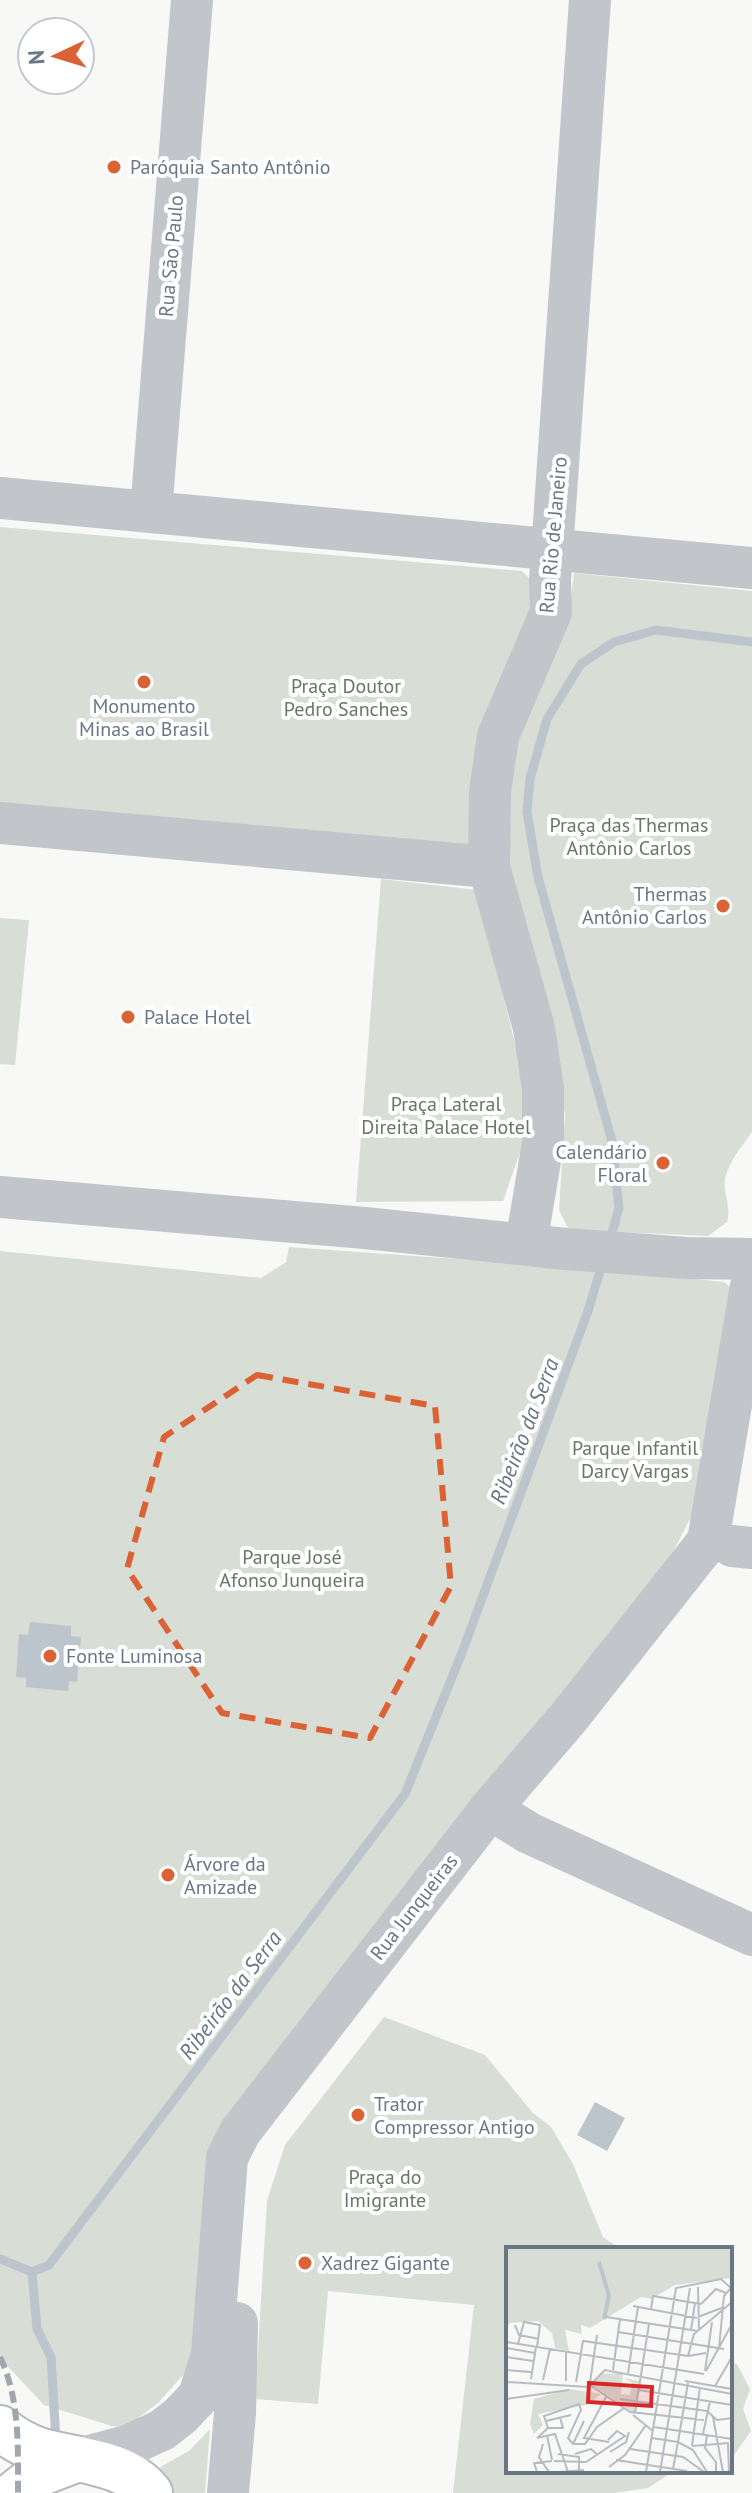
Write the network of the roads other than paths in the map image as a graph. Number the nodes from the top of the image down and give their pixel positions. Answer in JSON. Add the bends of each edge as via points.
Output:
{"nodes":[{"id":1,"x":192,"y":0,"type":"edge"},
{"id":2,"x":590,"y":0,"type":"edge"},
{"id":3,"x":0,"y":498,"type":"edge"},
{"id":4,"x":151,"y":512,"type":"junction"},
{"id":5,"x":552,"y":547,"type":"junction"},
{"id":6,"x":752,"y":568,"type":"edge"},
{"id":7,"x":0,"y":823,"type":"edge"},
{"id":8,"x":489,"y":867,"type":"junction"},
{"id":9,"x":0,"y":1197,"type":"edge"},
{"id":10,"x":546,"y":1246,"type":"junction"},
{"id":11,"x":752,"y":1259,"type":"edge"},
{"id":12,"x":752,"y":1280,"type":"edge"},
{"id":13,"x":752,"y":1418,"type":"edge"},
{"id":14,"x":742,"y":1547,"type":"edge"},
{"id":15,"x":501,"y":1816,"type":"junction"},
{"id":16,"x":752,"y":1935,"type":"edge"},
{"id":17,"x":0,"y":2428,"type":"edge"},
{"id":18,"x":65,"y":2466,"type":"edge"},
{"id":19,"x":150,"y":2493,"type":"edge"},
{"id":20,"x":228,"y":2493,"type":"edge"}],
"edges":[{"from":1,"to":4,"type":"street","name":"Rua São Paulo"},
{"from":2,"to":5,"type":"street","name":"Rua Rio de Janeiro"},
{"from":3,"to":4,"type":"street"},
{"from":4,"to":5,"type":"street"},
{"from":5,"to":6,"type":"street"},
{"from":5,"to":8,"type":"street","name":"Rua Rio de Janeiro","via":[[551,612],[498,736],[490,792]]},
{"from":7,"to":8,"type":"street"},
{"from":8,"to":10,"type":"street","name":"Rua Rio de Janeiro","via":[[534,1028],[543,1089]]},
{"from":9,"to":10,"type":"street"},
{"from":10,"to":11,"type":"street"},
{"from":12,"to":15,"type":"street","name":"Rua Junqueiras","via":[[708,1541],[569,1717]]},
{"from":13,"to":14,"type":"street","name":"Rua Junqueiras"},
{"from":14,"to":15,"type":"street","name":"Rua Junqueiras","via":[[591,1735]]},
{"from":15,"to":16,"type":"street"},
{"from":15,"to":18,"type":"street","name":"Rua Junqueiras","via":[[240,2132],[227,2158],[212,2354],[199,2396],[162,2430]]},
{"from":15,"to":20,"type":"street","name":"Rua Junqueiras","via":[[257,2144],[247,2165]]},
{"from":17,"to":18,"type":"main road"},
{"from":18,"to":19,"type":"main road","via":[[135,2478]]}]}
